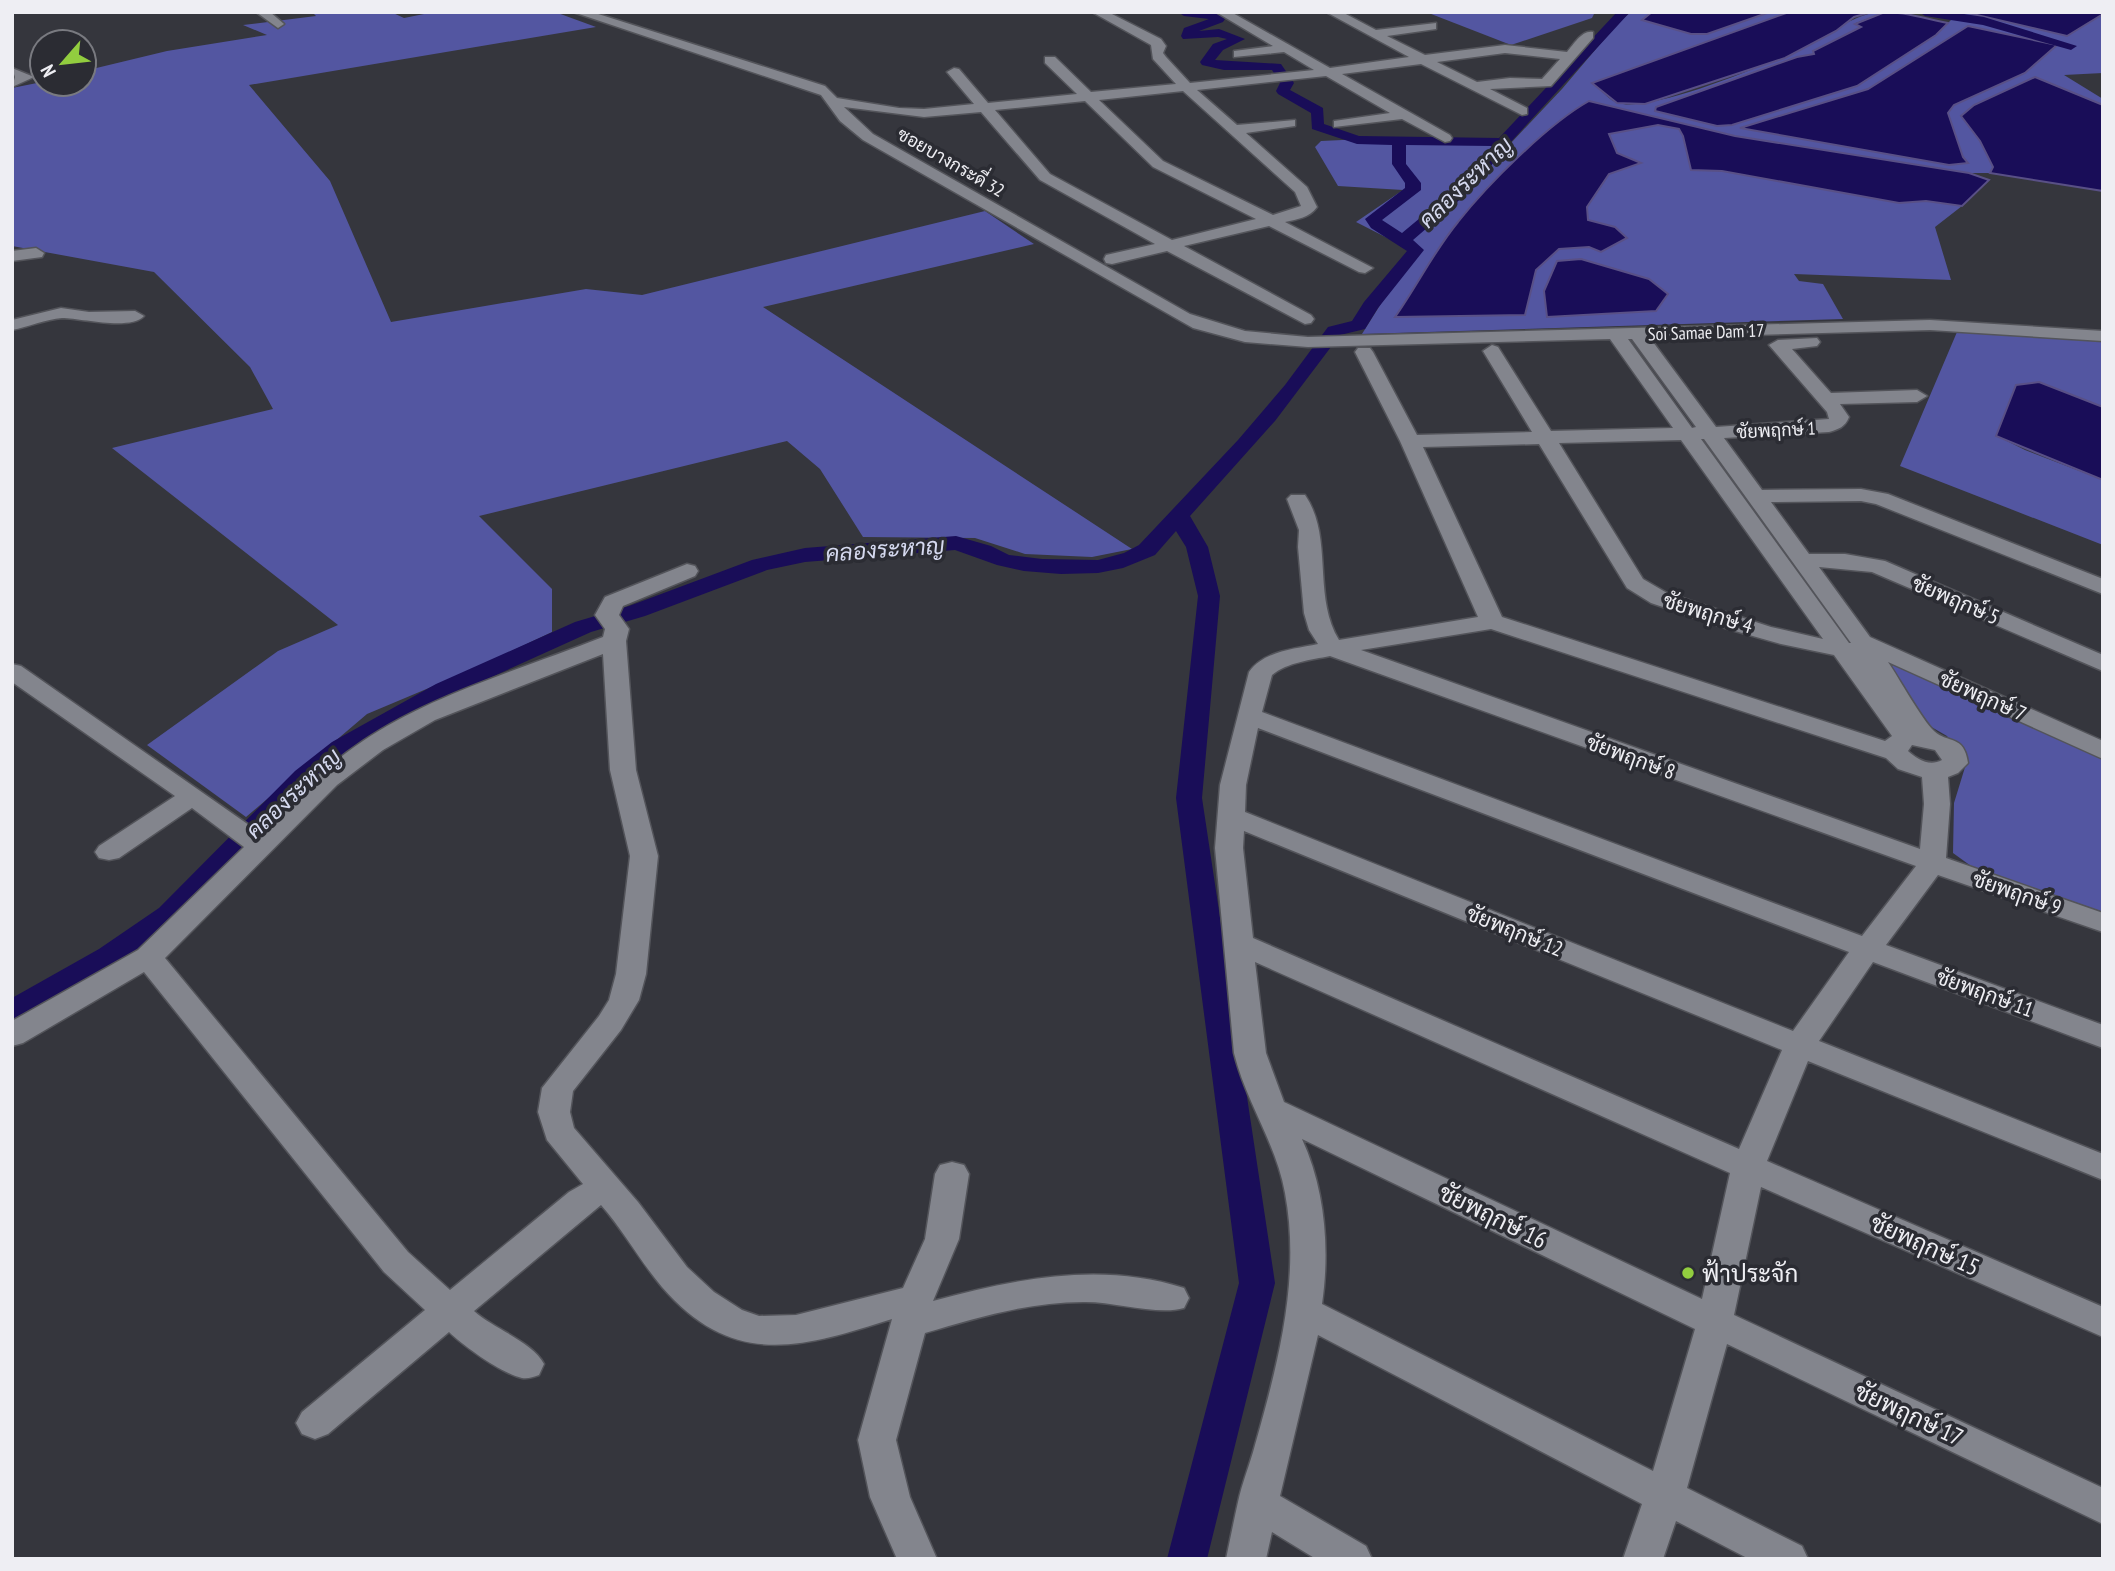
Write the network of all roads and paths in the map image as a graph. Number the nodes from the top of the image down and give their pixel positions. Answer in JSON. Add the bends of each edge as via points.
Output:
{"nodes":[{"id":1,"x":262,"y":12,"type":"edge"},
{"id":2,"x":579,"y":12,"type":"edge"},
{"id":3,"x":1098,"y":12,"type":"edge"},
{"id":4,"x":1222,"y":12,"type":"edge"},
{"id":5,"x":1332,"y":12,"type":"edge"},
{"id":6,"x":1149,"y":22,"type":"dead end"},
{"id":7,"x":278,"y":24,"type":"dead end"},
{"id":8,"x":1432,"y":26,"type":"dead end"},
{"id":9,"x":1131,"y":28,"type":"junction"},
{"id":10,"x":1373,"y":34,"type":"junction"},
{"id":11,"x":1589,"y":35,"type":"dead end"},
{"id":12,"x":1286,"y":48,"type":"junction"},
{"id":13,"x":1239,"y":54,"type":"dead end"},
{"id":14,"x":1570,"y":56,"type":"junction"},
{"id":15,"x":1050,"y":60,"type":"dead end"},
{"id":16,"x":1424,"y":61,"type":"junction"},
{"id":17,"x":12,"y":72,"type":"edge"},
{"id":18,"x":954,"y":72,"type":"dead end"},
{"id":19,"x":1330,"y":73,"type":"junction"},
{"id":20,"x":12,"y":83,"type":"edge"},
{"id":21,"x":1474,"y":87,"type":"junction"},
{"id":22,"x":1186,"y":88,"type":"junction"},
{"id":23,"x":1090,"y":97,"type":"junction"},
{"id":24,"x":831,"y":101,"type":"junction"},
{"id":25,"x":983,"y":107,"type":"junction"},
{"id":26,"x":1522,"y":111,"type":"dead end"},
{"id":27,"x":1403,"y":115,"type":"junction"},
{"id":28,"x":1290,"y":123,"type":"dead end"},
{"id":29,"x":1339,"y":124,"type":"dead end"},
{"id":30,"x":1234,"y":130,"type":"junction"},
{"id":31,"x":1445,"y":138,"type":"dead end"},
{"id":32,"x":1270,"y":220,"type":"junction"},
{"id":33,"x":1170,"y":245,"type":"junction"},
{"id":34,"x":36,"y":253,"type":"dead end"},
{"id":35,"x":12,"y":256,"type":"edge"},
{"id":36,"x":1112,"y":259,"type":"dead end"},
{"id":37,"x":1365,"y":268,"type":"dead end"},
{"id":38,"x":135,"y":316,"type":"dead end"},
{"id":39,"x":1305,"y":319,"type":"dead end"},
{"id":40,"x":12,"y":325,"type":"edge"},
{"id":41,"x":1615,"y":334,"type":"junction"},
{"id":42,"x":1639,"y":334,"type":"junction"},
{"id":43,"x":2103,"y":336,"type":"edge"},
{"id":44,"x":1915,"y":339,"type":"dead end"},
{"id":45,"x":1308,"y":342,"type":"joint"},
{"id":46,"x":1362,"y":346,"type":"junction"},
{"id":47,"x":1492,"y":351,"type":"dead end"},
{"id":48,"x":1681,"y":394,"type":"junction"},
{"id":49,"x":1657,"y":395,"type":"junction"},
{"id":50,"x":1917,"y":396,"type":"dead end"},
{"id":51,"x":1826,"y":399,"type":"junction"},
{"id":52,"x":1686,"y":433,"type":"junction"},
{"id":53,"x":1710,"y":433,"type":"junction"},
{"id":54,"x":1545,"y":438,"type":"junction"},
{"id":55,"x":1410,"y":441,"type":"junction"},
{"id":56,"x":1710,"y":466,"type":"junction"},
{"id":57,"x":1733,"y":466,"type":"junction"},
{"id":58,"x":1755,"y":496,"type":"junction"},
{"id":59,"x":1298,"y":499,"type":"dead end"},
{"id":60,"x":1780,"y":529,"type":"junction"},
{"id":61,"x":1754,"y":530,"type":"junction"},
{"id":62,"x":1803,"y":560,"type":"junction"},
{"id":63,"x":687,"y":571,"type":"dead end"},
{"id":64,"x":2103,"y":587,"type":"edge"},
{"id":65,"x":1492,"y":622,"type":"junction"},
{"id":66,"x":613,"y":628,"type":"junction"},
{"id":67,"x":1332,"y":648,"type":"junction"},
{"id":68,"x":1859,"y":648,"type":"junction"},
{"id":69,"x":2103,"y":664,"type":"edge"},
{"id":70,"x":12,"y":671,"type":"edge"},
{"id":71,"x":1248,"y":716,"type":"junction"},
{"id":72,"x":1909,"y":743,"type":"junction"},
{"id":73,"x":2103,"y":751,"type":"edge"},
{"id":74,"x":1934,"y":771,"type":"junction"},
{"id":75,"x":193,"y":796,"type":"junction"},
{"id":76,"x":1231,"y":816,"type":"junction"},
{"id":77,"x":250,"y":839,"type":"junction"},
{"id":78,"x":109,"y":852,"type":"dead end"},
{"id":79,"x":1932,"y":864,"type":"junction"},
{"id":80,"x":2103,"y":923,"type":"edge"},
{"id":81,"x":1238,"y":943,"type":"junction"},
{"id":82,"x":1866,"y":950,"type":"junction"},
{"id":83,"x":148,"y":957,"type":"junction"},
{"id":84,"x":12,"y":1035,"type":"edge"},
{"id":85,"x":2103,"y":1037,"type":"edge"},
{"id":86,"x":1799,"y":1046,"type":"junction"},
{"id":87,"x":1271,"y":1110,"type":"junction"},
{"id":88,"x":1748,"y":1167,"type":"junction"},
{"id":89,"x":2103,"y":1168,"type":"edge"},
{"id":90,"x":952,"y":1174,"type":"dead end"},
{"id":91,"x":605,"y":1187,"type":"junction"},
{"id":92,"x":1171,"y":1298,"type":"dead end"},
{"id":93,"x":914,"y":1310,"type":"junction"},
{"id":94,"x":449,"y":1311,"type":"junction"},
{"id":95,"x":1306,"y":1312,"type":"junction"},
{"id":96,"x":1715,"y":1322,"type":"junction"},
{"id":97,"x":2103,"y":1323,"type":"edge"},
{"id":98,"x":526,"y":1364,"type":"dead end"},
{"id":99,"x":315,"y":1423,"type":"dead end"},
{"id":100,"x":1665,"y":1495,"type":"junction"},
{"id":101,"x":1257,"y":1503,"type":"junction"},
{"id":102,"x":2103,"y":1507,"type":"edge"},
{"id":103,"x":917,"y":1559,"type":"edge"},
{"id":104,"x":1246,"y":1559,"type":"edge"},
{"id":105,"x":1352,"y":1559,"type":"edge"},
{"id":106,"x":1643,"y":1559,"type":"edge"},
{"id":107,"x":1787,"y":1559,"type":"edge"}],
"edges":[{"from":1,"to":7,"type":"street"},
{"from":2,"to":24,"type":"street","name":"ซอยบางกระดี่ 32","via":[[813,86],[826,92]]},
{"from":3,"to":9,"type":"street"},
{"from":4,"to":12,"type":"street"},
{"from":5,"to":10,"type":"street"},
{"from":6,"to":9,"type":"street"},
{"from":8,"to":10,"type":"street"},
{"from":9,"to":22,"type":"street","via":[[1160,46],[1160,59]]},
{"from":10,"to":16,"type":"street"},
{"from":11,"to":14,"type":"street"},
{"from":12,"to":13,"type":"street"},
{"from":12,"to":19,"type":"street"},
{"from":14,"to":16,"type":"street","via":[[1504,49]]},
{"from":14,"to":21,"type":"street","via":[[1546,83]]},
{"from":15,"to":23,"type":"street"},
{"from":16,"to":19,"type":"street"},
{"from":16,"to":21,"type":"street"},
{"from":17,"to":20,"type":"street","via":[[27,77]]},
{"from":18,"to":25,"type":"street"},
{"from":19,"to":22,"type":"street"},
{"from":19,"to":27,"type":"street"},
{"from":21,"to":26,"type":"street"},
{"from":22,"to":23,"type":"street"},
{"from":22,"to":30,"type":"street"},
{"from":23,"to":25,"type":"street"},
{"from":23,"to":32,"type":"street","via":[[1157,164]]},
{"from":24,"to":25,"type":"street","via":[[899,112]]},
{"from":24,"to":45,"type":"street","name":"ซอยบางกระดี่ 32","via":[[868,137],[1184,318],[1245,337]]},
{"from":25,"to":33,"type":"street","via":[[1045,177]]},
{"from":27,"to":29,"type":"street"},
{"from":27,"to":31,"type":"street"},
{"from":28,"to":30,"type":"street"},
{"from":30,"to":32,"type":"street","via":[[1307,199],[1307,211]]},
{"from":32,"to":33,"type":"street"},
{"from":32,"to":37,"type":"street"},
{"from":33,"to":36,"type":"street"},
{"from":33,"to":39,"type":"street"},
{"from":34,"to":35,"type":"street"},
{"from":38,"to":40,"type":"street","via":[[61,313]]},
{"from":41,"to":42,"type":"street","name":"Soi Samae Dam 17"},
{"from":41,"to":46,"type":"street","name":"Soi Samae Dam 17"},
{"from":41,"to":49,"type":"street"},
{"from":42,"to":43,"type":"street","name":"Soi Samae Dam 17","via":[[1952,325]]},
{"from":42,"to":48,"type":"street"},
{"from":44,"to":51,"type":"street","name":"ชัยพฤกษ์ 1","via":[[1778,345]]},
{"from":45,"to":46,"type":"street","name":"Soi Samae Dam 17"},
{"from":46,"to":55,"type":"street"},
{"from":47,"to":54,"type":"street","name":"ชัยพฤกษ์ 4"},
{"from":48,"to":49,"type":"street"},
{"from":48,"to":53,"type":"street"},
{"from":49,"to":52,"type":"street"},
{"from":50,"to":51,"type":"street"},
{"from":51,"to":53,"type":"street","name":"ชัยพฤกษ์ 1","via":[[1839,417],[1829,426]]},
{"from":52,"to":53,"type":"street","name":"ชัยพฤกษ์ 1"},
{"from":52,"to":54,"type":"street","name":"ชัยพฤกษ์ 1"},
{"from":52,"to":56,"type":"street"},
{"from":53,"to":57,"type":"street"},
{"from":54,"to":55,"type":"street","name":"ชัยพฤกษ์ 1"},
{"from":54,"to":68,"type":"street","name":"ชัยพฤกษ์ 4","via":[[1644,591],[1790,638]]},
{"from":55,"to":65,"type":"street"},
{"from":56,"to":57,"type":"street"},
{"from":56,"to":61,"type":"street"},
{"from":57,"to":58,"type":"street"},
{"from":58,"to":60,"type":"street"},
{"from":58,"to":64,"type":"street","via":[[1881,498]]},
{"from":59,"to":67,"type":"street","via":[[1310,530],[1316,613]]},
{"from":60,"to":61,"type":"street"},
{"from":60,"to":62,"type":"street"},
{"from":61,"to":68,"type":"street"},
{"from":62,"to":68,"type":"street"},
{"from":62,"to":69,"type":"street","name":"ชัยพฤกษ์ 5","via":[[1877,566]]},
{"from":63,"to":66,"type":"street","via":[[613,602]]},
{"from":65,"to":67,"type":"street"},
{"from":65,"to":72,"type":"street"},
{"from":66,"to":77,"type":"street","via":[[426,715],[374,745]]},
{"from":66,"to":91,"type":"street","via":[[622,769],[644,856],[631,974],[624,1000],[610,1023],[558,1088],[554,1112],[559,1132]]},
{"from":67,"to":71,"type":"street","via":[[1268,666],[1261,672]]},
{"from":67,"to":79,"type":"street","name":"ชัยพฤกษ์ 8"},
{"from":68,"to":72,"type":"street"},
{"from":68,"to":73,"type":"street","name":"ชัยพฤกษ์ 7"},
{"from":70,"to":75,"type":"street"},
{"from":71,"to":76,"type":"street"},
{"from":71,"to":82,"type":"street","name":"ชัยพฤกษ์ 11"},
{"from":72,"to":74,"type":"street","via":[[1914,767]]},
{"from":72,"to":74,"type":"street","via":[[1946,746],[1956,757],[1951,767]]},
{"from":74,"to":79,"type":"street","via":[[1937,804]]},
{"from":75,"to":77,"type":"street"},
{"from":75,"to":78,"type":"street"},
{"from":76,"to":81,"type":"street","via":[[1229,848]]},
{"from":76,"to":86,"type":"street","name":"ชัยพฤกษ์ 12"},
{"from":77,"to":83,"type":"street"},
{"from":79,"to":80,"type":"street","name":"ชัยพฤกษ์ 9"},
{"from":79,"to":82,"type":"street"},
{"from":81,"to":87,"type":"street","via":[[1255,1079]]},
{"from":81,"to":88,"type":"street","name":"ชัยพฤกษ์ 15"},
{"from":82,"to":85,"type":"street","name":"ชัยพฤกษ์ 11"},
{"from":82,"to":86,"type":"street"},
{"from":83,"to":84,"type":"street"},
{"from":83,"to":94,"type":"street","via":[[396,1262]]},
{"from":86,"to":88,"type":"street"},
{"from":86,"to":89,"type":"street","name":"ชัยพฤกษ์ 12"},
{"from":87,"to":95,"type":"street","via":[[1292,1153],[1304,1205]]},
{"from":87,"to":96,"type":"street","name":"ชัยพฤกษ์ 16"},
{"from":88,"to":96,"type":"street"},
{"from":88,"to":97,"type":"street","name":"ชัยพฤกษ์ 15"},
{"from":90,"to":93,"type":"street","via":[[942,1239]]},
{"from":91,"to":93,"type":"street","via":[[686,1289],[724,1318],[759,1331],[801,1329]]},
{"from":91,"to":94,"type":"street"},
{"from":92,"to":93,"type":"street","via":[[1106,1288],[1037,1290]]},
{"from":93,"to":103,"type":"street","via":[[877,1440],[890,1497]]},
{"from":94,"to":98,"type":"street","via":[[475,1334]]},
{"from":94,"to":99,"type":"street"},
{"from":95,"to":100,"type":"street"},
{"from":95,"to":101,"type":"street"},
{"from":96,"to":100,"type":"street"},
{"from":96,"to":102,"type":"street","name":"ชัยพฤกษ์ 17"},
{"from":100,"to":106,"type":"street"},
{"from":100,"to":107,"type":"street"},
{"from":101,"to":104,"type":"street"},
{"from":101,"to":105,"type":"street"}]}
